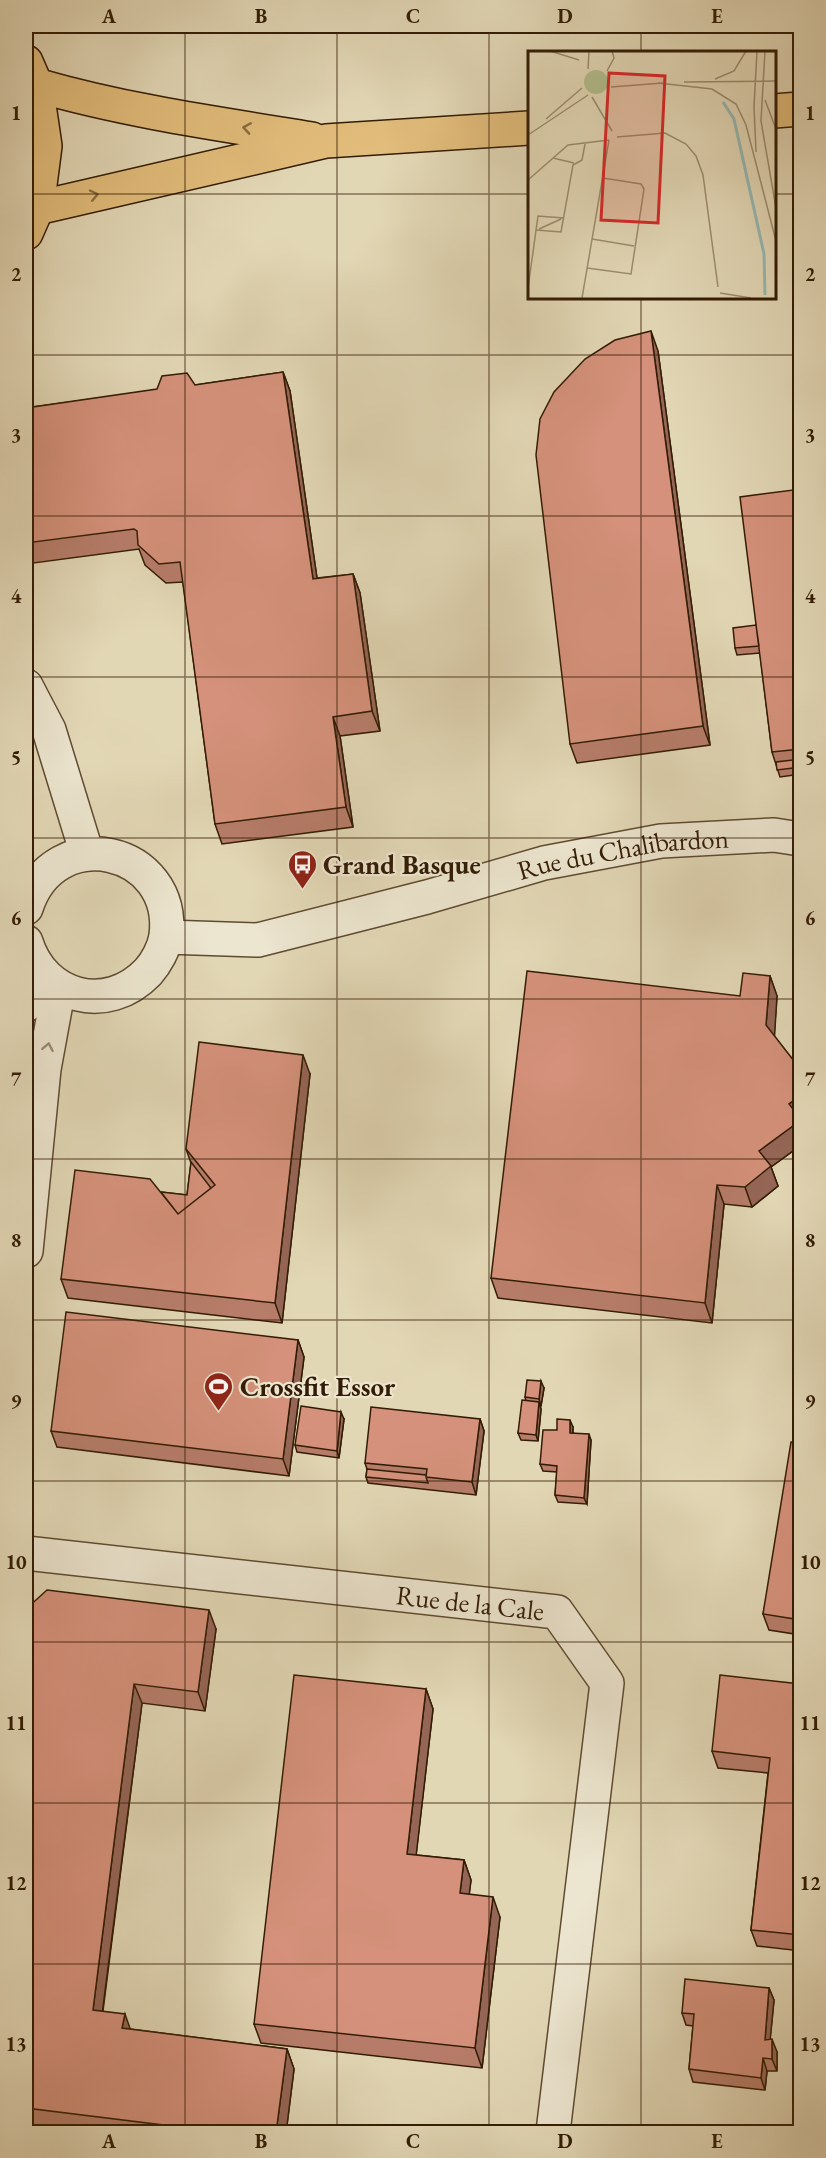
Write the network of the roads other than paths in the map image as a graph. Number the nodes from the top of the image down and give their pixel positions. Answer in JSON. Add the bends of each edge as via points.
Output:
{"nodes":[{"id":1,"x":31,"y":74,"type":"edge"},
{"id":2,"x":801,"y":109,"type":"edge"},
{"id":3,"x":775,"y":111,"type":"edge"},
{"id":4,"x":775,"y":117,"type":"edge"},
{"id":5,"x":801,"y":119,"type":"edge"},
{"id":6,"x":528,"y":128,"type":"edge"},
{"id":7,"x":326,"y":141,"type":"junction"},
{"id":8,"x":31,"y":221,"type":"edge"},
{"id":9,"x":26,"y":686,"type":"edge"},
{"id":10,"x":801,"y":839,"type":"edge"},
{"id":11,"x":87,"y":854,"type":"junction"},
{"id":12,"x":26,"y":908,"type":"edge"},
{"id":13,"x":166,"y":938,"type":"junction"},
{"id":14,"x":26,"y":942,"type":"edge"},
{"id":15,"x":56,"y":986,"type":"junction"},
{"id":16,"x":26,"y":1005,"type":"edge"},
{"id":17,"x":26,"y":1251,"type":"edge"},
{"id":18,"x":26,"y":1553,"type":"edge"},
{"id":19,"x":553,"y":2133,"type":"edge"}],
"edges":[{"from":7,"to":1,"type":"main road","one_way":true,"via":[[75,97]]},
{"from":1,"to":8,"type":"main road","via":[[45,146]]},
{"from":2,"to":3,"type":"main road"},
{"from":4,"to":5,"type":"main road"},
{"from":6,"to":7,"type":"main road"},
{"from":8,"to":7,"type":"main road","one_way":true},
{"from":9,"to":11,"type":"street","via":[[49,730]]},
{"from":10,"to":13,"type":"street","name":"Rue du Chalibardon","via":[[774,836],[661,841],[544,863],[258,940]]},
{"from":11,"to":12,"type":"street","via":[[64,860],[45,873],[31,891]]},
{"from":11,"to":13,"type":"street","via":[[109,854],[130,862],[147,876],[160,894],[166,915]]},
{"from":13,"to":15,"type":"street","via":[[156,963],[138,982],[113,994],[86,997]]},
{"from":14,"to":15,"type":"street","via":[[39,971]]},
{"from":15,"to":16,"type":"street"},
{"from":17,"to":15,"type":"street","one_way":true},
{"from":18,"to":19,"type":"street","name":"Rue de la Cale","via":[[557,1612],[607,1683]]}]}
